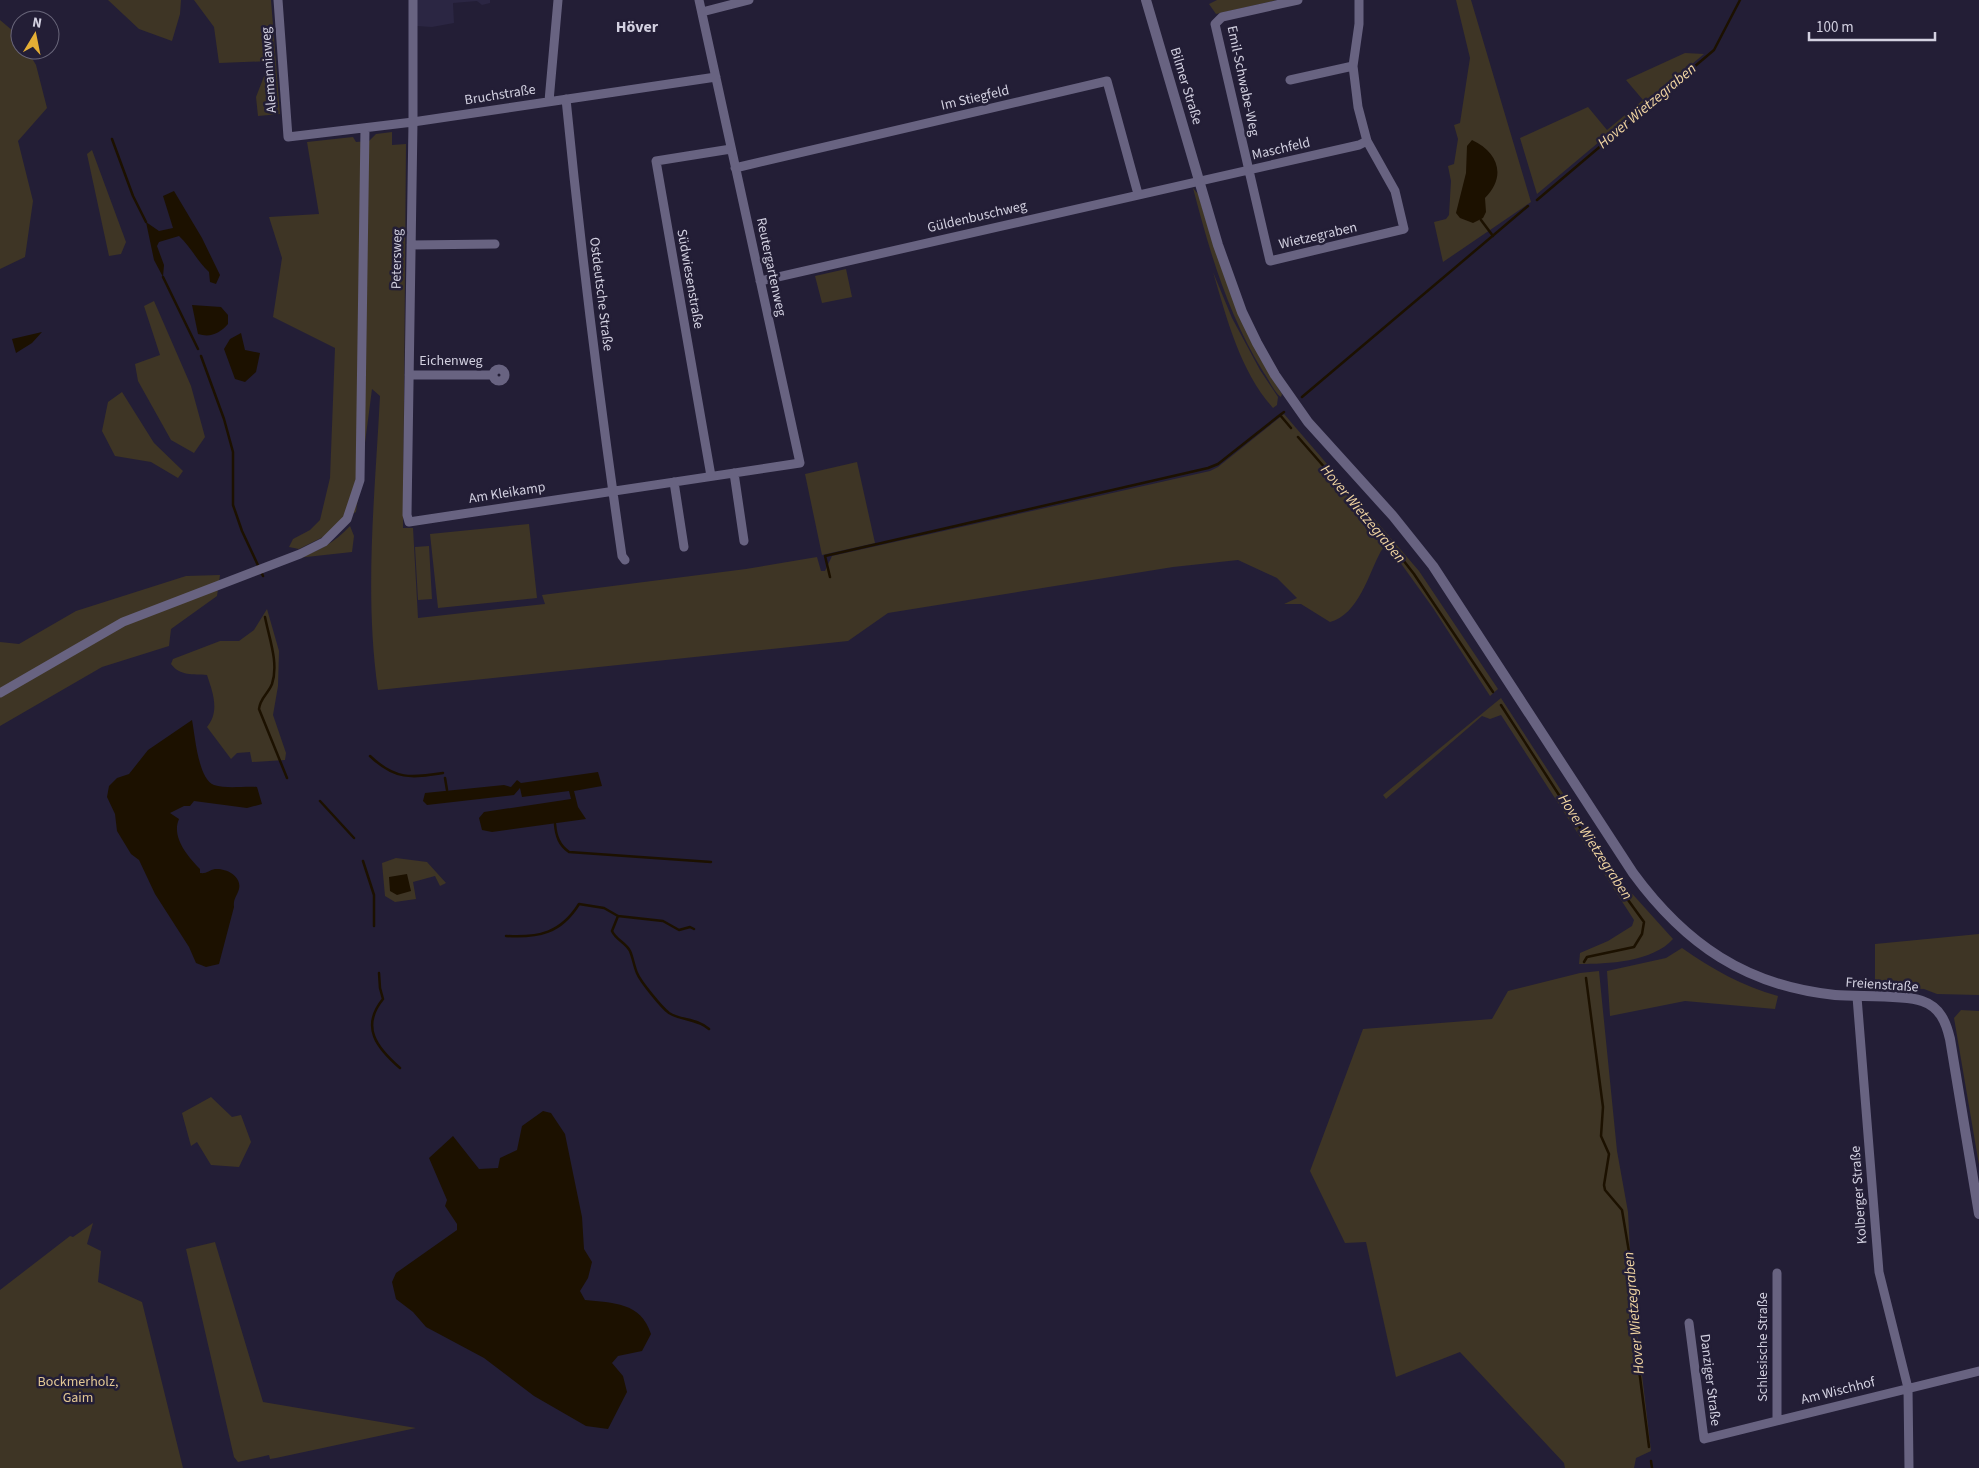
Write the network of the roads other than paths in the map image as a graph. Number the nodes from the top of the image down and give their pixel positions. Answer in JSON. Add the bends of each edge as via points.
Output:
{"nodes":[{"id":1,"x":278,"y":0,"type":"edge"},
{"id":2,"x":413,"y":0,"type":"edge"},
{"id":3,"x":558,"y":0,"type":"edge"},
{"id":4,"x":699,"y":0,"type":"edge"},
{"id":5,"x":749,"y":0,"type":"edge"},
{"id":6,"x":1146,"y":0,"type":"edge"},
{"id":7,"x":1298,"y":0,"type":"edge"},
{"id":8,"x":1359,"y":0,"type":"edge"},
{"id":9,"x":702,"y":12,"type":"junction"},
{"id":10,"x":1353,"y":66,"type":"junction"},
{"id":11,"x":716,"y":77,"type":"junction"},
{"id":12,"x":1290,"y":80,"type":"dead end"},
{"id":13,"x":566,"y":99,"type":"junction"},
{"id":14,"x":549,"y":101,"type":"junction"},
{"id":15,"x":413,"y":122,"type":"junction"},
{"id":16,"x":365,"y":128,"type":"junction"},
{"id":17,"x":288,"y":137,"type":"joint"},
{"id":18,"x":1367,"y":141,"type":"junction"},
{"id":19,"x":731,"y":149,"type":"junction"},
{"id":20,"x":736,"y":168,"type":"junction"},
{"id":21,"x":1249,"y":170,"type":"junction"},
{"id":22,"x":1200,"y":180,"type":"junction"},
{"id":23,"x":1138,"y":194,"type":"junction"},
{"id":24,"x":495,"y":244,"type":"dead end"},
{"id":25,"x":411,"y":245,"type":"junction"},
{"id":26,"x":760,"y":281,"type":"junction"},
{"id":27,"x":409,"y":375,"type":"junction"},
{"id":28,"x":493,"y":375,"type":"dead end"},
{"id":29,"x":800,"y":463,"type":"joint"},
{"id":30,"x":734,"y":473,"type":"junction"},
{"id":31,"x":711,"y":476,"type":"junction"},
{"id":32,"x":674,"y":482,"type":"junction"},
{"id":33,"x":612,"y":492,"type":"junction"},
{"id":34,"x":407,"y":519,"type":"joint"},
{"id":35,"x":744,"y":541,"type":"dead end"},
{"id":36,"x":684,"y":547,"type":"dead end"},
{"id":37,"x":624,"y":560,"type":"dead end"},
{"id":38,"x":0,"y":692,"type":"edge"},
{"id":39,"x":1764,"y":979,"type":"joint"},
{"id":40,"x":1857,"y":997,"type":"junction"},
{"id":41,"x":1979,"y":1214,"type":"edge"},
{"id":42,"x":1777,"y":1273,"type":"dead end"},
{"id":43,"x":1689,"y":1323,"type":"dead end"},
{"id":44,"x":1979,"y":1372,"type":"edge"},
{"id":45,"x":1908,"y":1388,"type":"junction"},
{"id":46,"x":1777,"y":1420,"type":"junction"},
{"id":47,"x":1704,"y":1439,"type":"joint"},
{"id":48,"x":1909,"y":1468,"type":"edge"}],
"edges":[{"from":1,"to":17,"type":"street","name":"Alemanniaweg"},
{"from":2,"to":15,"type":"street","name":"Petersweg"},
{"from":3,"to":14,"type":"street"},
{"from":4,"to":9,"type":"street","name":"Reutergartenweg"},
{"from":5,"to":9,"type":"street"},
{"from":6,"to":22,"type":"street","name":"Bilmer Straße"},
{"from":7,"to":21,"type":"street","name":"Emil-Schwabe-Weg","via":[[1222,17],[1215,24]]},
{"from":8,"to":10,"type":"street"},
{"from":9,"to":11,"type":"street","name":"Reutergartenweg"},
{"from":10,"to":12,"type":"street"},
{"from":10,"to":18,"type":"street","via":[[1358,107]]},
{"from":11,"to":13,"type":"street","name":"Bruchstraße"},
{"from":11,"to":19,"type":"street","name":"Reutergartenweg"},
{"from":13,"to":14,"type":"street","name":"Bruchstraße"},
{"from":13,"to":33,"type":"street","name":"Ostdeutsche Straße"},
{"from":14,"to":15,"type":"street","name":"Bruchstraße"},
{"from":15,"to":16,"type":"street","name":"Bruchstraße"},
{"from":15,"to":25,"type":"street","name":"Petersweg"},
{"from":16,"to":17,"type":"street","name":"Bruchstraße"},
{"from":16,"to":38,"type":"street","via":[[360,480],[347,519],[324,542],[300,554],[123,622]]},
{"from":18,"to":21,"type":"street","name":"Maschfeld"},
{"from":18,"to":21,"type":"street","name":"Wietzegraben","via":[[1395,191],[1404,229],[1270,261]]},
{"from":19,"to":20,"type":"street","name":"Reutergartenweg"},
{"from":19,"to":31,"type":"street","name":"Südwiesenstraße","via":[[656,161]]},
{"from":20,"to":23,"type":"street","name":"Im Stiegfeld","via":[[1106,81]]},
{"from":20,"to":26,"type":"street","name":"Reutergartenweg"},
{"from":21,"to":22,"type":"street","name":"Maschfeld"},
{"from":22,"to":23,"type":"street","name":"Güldenbuschweg"},
{"from":22,"to":39,"type":"street","name":"Bilmer Straße","via":[[1218,245],[1242,312],[1290,396],[1314,429],[1393,516],[1432,566],[1651,897],[1670,919],[1704,948]]},
{"from":23,"to":26,"type":"street","name":"Güldenbuschweg"},
{"from":24,"to":25,"type":"street"},
{"from":25,"to":27,"type":"street","name":"Petersweg"},
{"from":26,"to":29,"type":"street","name":"Reutergartenweg"},
{"from":27,"to":28,"type":"street","name":"Eichenweg"},
{"from":27,"to":34,"type":"street","name":"Petersweg"},
{"from":29,"to":30,"type":"street","name":"Am Kleikamp"},
{"from":30,"to":31,"type":"street","name":"Am Kleikamp"},
{"from":30,"to":35,"type":"street"},
{"from":31,"to":32,"type":"street","name":"Am Kleikamp"},
{"from":32,"to":33,"type":"street","name":"Am Kleikamp"},
{"from":32,"to":36,"type":"street"},
{"from":33,"to":34,"type":"street","name":"Am Kleikamp","via":[[409,522]]},
{"from":33,"to":37,"type":"street"},
{"from":39,"to":40,"type":"street","name":"Freienstraße","via":[[1802,990]]},
{"from":40,"to":41,"type":"street","name":"Freienstraße","via":[[1917,999],[1942,1015],[1950,1039]]},
{"from":40,"to":45,"type":"street","name":"Kolberger Straße","via":[[1879,1272]]},
{"from":42,"to":46,"type":"street","name":"Schlesische Straße"},
{"from":43,"to":47,"type":"street","name":"Danziger Straße"},
{"from":44,"to":45,"type":"street","name":"Am Wischhof"},
{"from":45,"to":46,"type":"street","name":"Am Wischhof"},
{"from":45,"to":48,"type":"street","name":"Kolberger Straße"},
{"from":46,"to":47,"type":"street","name":"Am Wischhof"}]}
